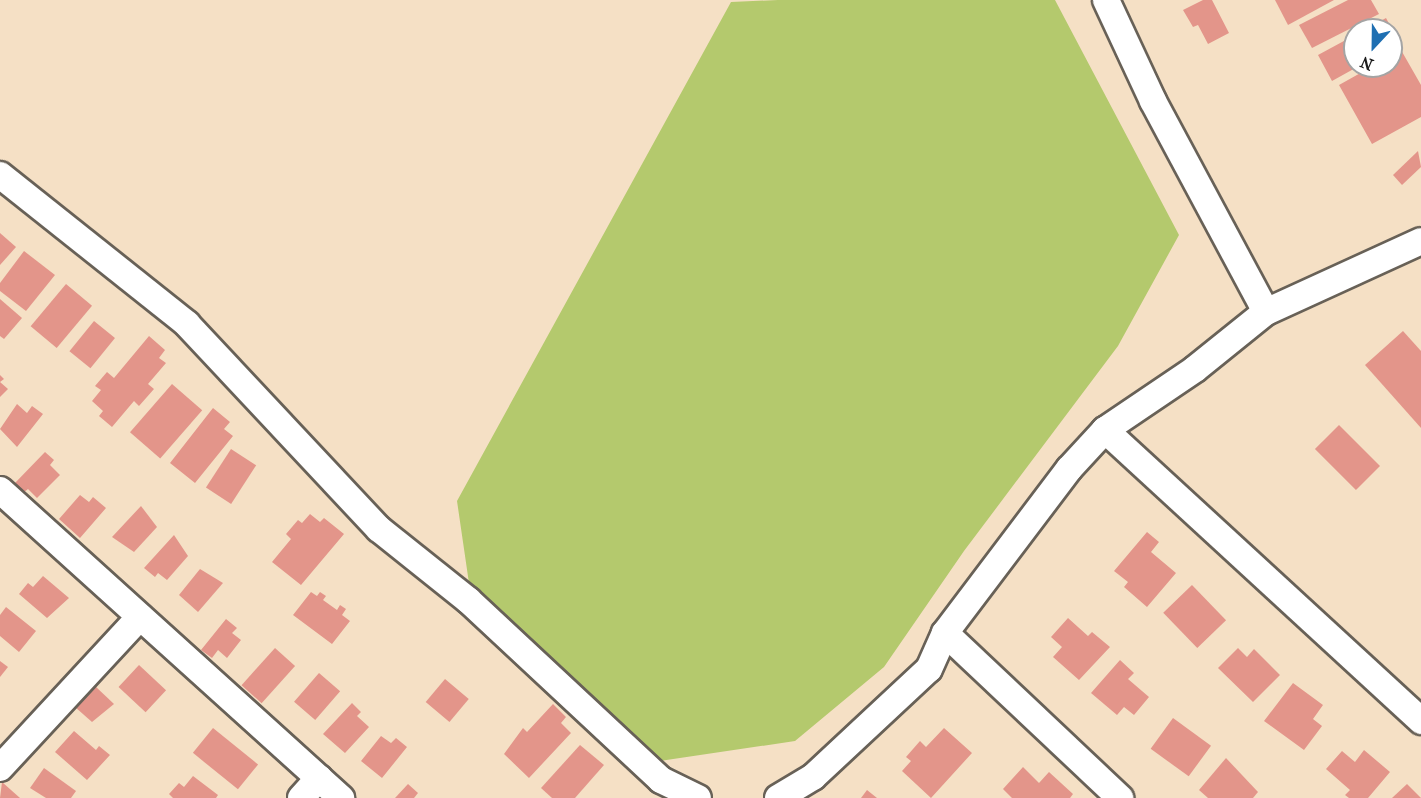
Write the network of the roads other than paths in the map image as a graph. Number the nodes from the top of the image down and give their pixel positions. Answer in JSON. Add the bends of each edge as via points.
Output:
{"nodes":[{"id":1,"x":1106,"y":0,"type":"edge"},
{"id":2,"x":0,"y":175,"type":"edge"},
{"id":3,"x":1421,"y":241,"type":"edge"},
{"id":4,"x":1266,"y":312,"type":"junction"},
{"id":5,"x":1105,"y":430,"type":"junction"},
{"id":6,"x":0,"y":490,"type":"edge"},
{"id":7,"x":140,"y":617,"type":"junction"},
{"id":8,"x":945,"y":633,"type":"junction"},
{"id":9,"x":1421,"y":721,"type":"edge"},
{"id":10,"x":0,"y":768,"type":"edge"},
{"id":11,"x":319,"y":778,"type":"junction"},
{"id":12,"x":300,"y":798,"type":"edge"},
{"id":13,"x":341,"y":798,"type":"edge"},
{"id":14,"x":698,"y":798,"type":"edge"},
{"id":15,"x":778,"y":798,"type":"edge"},
{"id":16,"x":1120,"y":798,"type":"edge"}],
"edges":[{"from":1,"to":4,"type":"street","via":[[1153,101]]},
{"from":2,"to":14,"type":"street","via":[[170,308],[256,394],[379,529],[468,600],[661,780]]},
{"from":3,"to":4,"type":"street"},
{"from":4,"to":5,"type":"street","via":[[1196,369]]},
{"from":5,"to":8,"type":"street","via":[[1069,469]]},
{"from":5,"to":9,"type":"street"},
{"from":6,"to":7,"type":"street"},
{"from":7,"to":10,"type":"street"},
{"from":7,"to":11,"type":"street"},
{"from":8,"to":15,"type":"street","via":[[929,669],[885,713],[813,777]]},
{"from":8,"to":16,"type":"street"},
{"from":11,"to":12,"type":"street"},
{"from":11,"to":13,"type":"street"}]}
